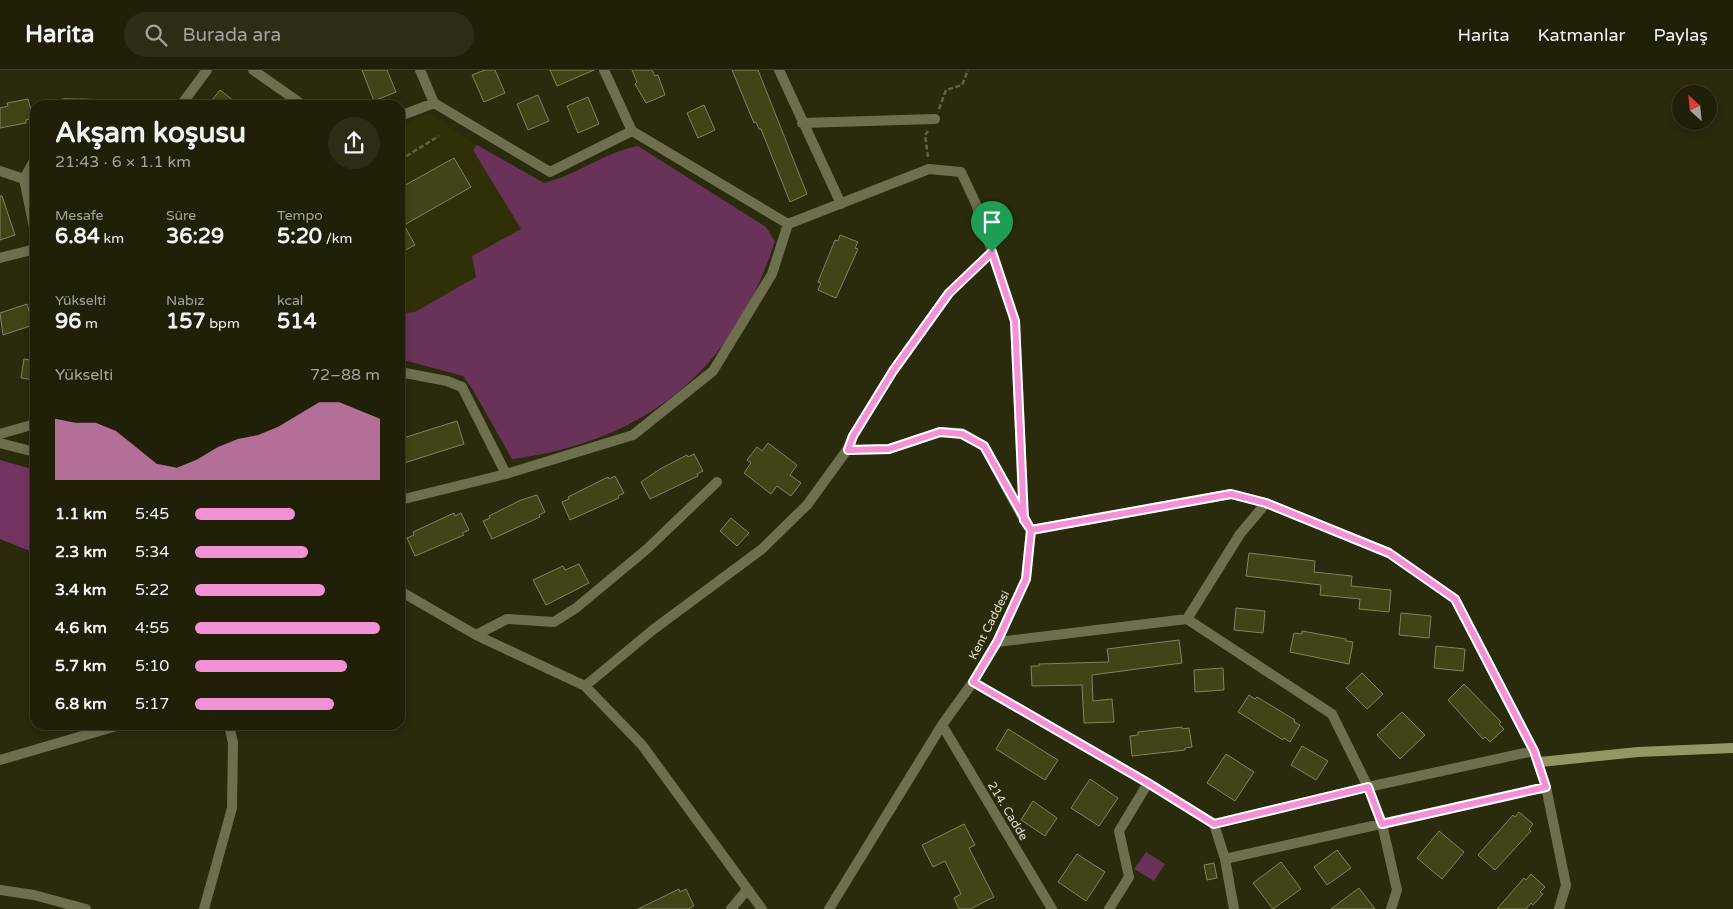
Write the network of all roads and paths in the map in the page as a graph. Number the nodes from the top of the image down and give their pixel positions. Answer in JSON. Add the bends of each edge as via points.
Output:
{"nodes":[{"id":1,"x":207,"y":70,"type":"edge"},
{"id":2,"x":253,"y":70,"type":"edge"},
{"id":3,"x":420,"y":70,"type":"edge"},
{"id":4,"x":604,"y":70,"type":"edge"},
{"id":5,"x":778,"y":70,"type":"edge"},
{"id":6,"x":185,"y":100,"type":"edge"},
{"id":7,"x":296,"y":100,"type":"edge"},
{"id":8,"x":434,"y":103,"type":"junction"},
{"id":9,"x":405,"y":114,"type":"edge"},
{"id":10,"x":935,"y":119,"type":"dead end"},
{"id":11,"x":802,"y":124,"type":"junction"},
{"id":12,"x":632,"y":131,"type":"junction"},
{"id":13,"x":439,"y":136,"type":"dead end"},
{"id":14,"x":405,"y":157,"type":"edge"},
{"id":15,"x":30,"y":168,"type":"edge"},
{"id":16,"x":0,"y":171,"type":"edge"},
{"id":17,"x":24,"y":179,"type":"junction"},
{"id":18,"x":841,"y":204,"type":"junction"},
{"id":19,"x":30,"y":208,"type":"edge"},
{"id":20,"x":788,"y":224,"type":"junction"},
{"id":21,"x":30,"y":249,"type":"edge"},
{"id":22,"x":992,"y":252,"type":"junction"},
{"id":23,"x":0,"y":258,"type":"edge"},
{"id":24,"x":405,"y":373,"type":"edge"},
{"id":25,"x":30,"y":425,"type":"edge"},
{"id":26,"x":0,"y":434,"type":"edge"},
{"id":27,"x":0,"y":443,"type":"edge"},
{"id":28,"x":848,"y":450,"type":"junction"},
{"id":29,"x":30,"y":451,"type":"edge"},
{"id":30,"x":506,"y":474,"type":"junction"},
{"id":31,"x":717,"y":482,"type":"dead end"},
{"id":32,"x":405,"y":499,"type":"edge"},
{"id":33,"x":1266,"y":503,"type":"junction"},
{"id":34,"x":1024,"y":520,"type":"junction"},
{"id":35,"x":1031,"y":530,"type":"junction"},
{"id":36,"x":405,"y":594,"type":"edge"},
{"id":37,"x":1187,"y":619,"type":"junction"},
{"id":38,"x":476,"y":635,"type":"junction"},
{"id":39,"x":997,"y":642,"type":"junction"},
{"id":40,"x":973,"y":682,"type":"junction"},
{"id":41,"x":585,"y":686,"type":"junction"},
{"id":42,"x":942,"y":725,"type":"junction"},
{"id":43,"x":103,"y":730,"type":"edge"},
{"id":44,"x":230,"y":730,"type":"edge"},
{"id":45,"x":1733,"y":748,"type":"edge"},
{"id":46,"x":1534,"y":751,"type":"junction"},
{"id":47,"x":0,"y":760,"type":"edge"},
{"id":48,"x":1540,"y":762,"type":"junction"},
{"id":49,"x":1148,"y":783,"type":"junction"},
{"id":50,"x":1368,"y":787,"type":"junction"},
{"id":51,"x":1546,"y":787,"type":"junction"},
{"id":52,"x":1214,"y":824,"type":"junction"},
{"id":53,"x":1382,"y":824,"type":"junction"},
{"id":54,"x":1225,"y":859,"type":"junction"},
{"id":55,"x":0,"y":890,"type":"edge"},
{"id":56,"x":746,"y":891,"type":"junction"},
{"id":57,"x":86,"y":909,"type":"edge"},
{"id":58,"x":204,"y":909,"type":"edge"},
{"id":59,"x":731,"y":909,"type":"edge"},
{"id":60,"x":762,"y":909,"type":"edge"},
{"id":61,"x":829,"y":909,"type":"edge"},
{"id":62,"x":1052,"y":909,"type":"edge"},
{"id":63,"x":1109,"y":909,"type":"edge"},
{"id":64,"x":1234,"y":909,"type":"edge"},
{"id":65,"x":1391,"y":909,"type":"edge"},
{"id":66,"x":1559,"y":909,"type":"edge"}],
"edges":[{"from":1,"to":6,"type":"street"},
{"from":2,"to":7,"type":"street"},
{"from":3,"to":8,"type":"street"},
{"from":4,"to":12,"type":"street"},
{"from":5,"to":11,"type":"street"},
{"from":8,"to":9,"type":"street"},
{"from":8,"to":12,"type":"street","via":[[550,172]]},
{"from":10,"to":11,"type":"street"},
{"from":11,"to":18,"type":"street"},
{"from":12,"to":20,"type":"street"},
{"from":13,"to":14,"type":"path"},
{"from":15,"to":17,"type":"street"},
{"from":16,"to":17,"type":"street"},
{"from":17,"to":19,"type":"street"},
{"from":18,"to":20,"type":"street"},
{"from":18,"to":22,"type":"street","via":[[929,169],[962,172]]},
{"from":20,"to":30,"type":"street","via":[[772,274],[713,371],[633,435]]},
{"from":21,"to":23,"type":"street"},
{"from":22,"to":28,"type":"street","via":[[949,293],[893,371],[853,436]]},
{"from":22,"to":34,"type":"street","via":[[1015,321]]},
{"from":24,"to":30,"type":"street","via":[[462,387]]},
{"from":25,"to":26,"type":"street"},
{"from":27,"to":29,"type":"street"},
{"from":28,"to":34,"type":"street","via":[[889,449],[940,432],[962,434],[984,446]]},
{"from":28,"to":41,"type":"street","via":[[807,505],[762,549],[654,629]]},
{"from":30,"to":32,"type":"street"},
{"from":31,"to":38,"type":"street","via":[[647,549],[576,608],[554,622],[507,618]]},
{"from":33,"to":35,"type":"street","via":[[1231,494]]},
{"from":33,"to":37,"type":"street","via":[[1240,534]]},
{"from":33,"to":46,"type":"street","via":[[1389,553],[1455,599]]},
{"from":34,"to":35,"type":"street"},
{"from":35,"to":39,"type":"street","name":"Kent Caddesi","via":[[1026,579]]},
{"from":36,"to":38,"type":"street"},
{"from":37,"to":39,"type":"street"},
{"from":37,"to":50,"type":"street","via":[[1332,714]]},
{"from":38,"to":41,"type":"street"},
{"from":39,"to":40,"type":"street","name":"Kent Caddesi"},
{"from":40,"to":42,"type":"street","name":"Kent Caddesi"},
{"from":40,"to":49,"type":"street"},
{"from":41,"to":56,"type":"street","via":[[642,746]]},
{"from":42,"to":61,"type":"street","name":"Kent Caddesi"},
{"from":42,"to":62,"type":"street","name":"214. Cadde"},
{"from":43,"to":47,"type":"street"},
{"from":44,"to":58,"type":"street","via":[[233,743],[232,808]]},
{"from":45,"to":48,"type":"street","via":[[1638,752]]},
{"from":46,"to":48,"type":"street"},
{"from":46,"to":50,"type":"street"},
{"from":48,"to":51,"type":"street"},
{"from":49,"to":52,"type":"street"},
{"from":49,"to":63,"type":"street","via":[[1119,832],[1129,877]]},
{"from":50,"to":52,"type":"street"},
{"from":50,"to":53,"type":"street"},
{"from":51,"to":53,"type":"street"},
{"from":51,"to":66,"type":"street","via":[[1566,885]]},
{"from":52,"to":54,"type":"street"},
{"from":53,"to":54,"type":"street"},
{"from":53,"to":65,"type":"street","via":[[1396,890]]},
{"from":54,"to":64,"type":"street"},
{"from":55,"to":57,"type":"street"},
{"from":56,"to":59,"type":"street"},
{"from":56,"to":60,"type":"street"}]}
